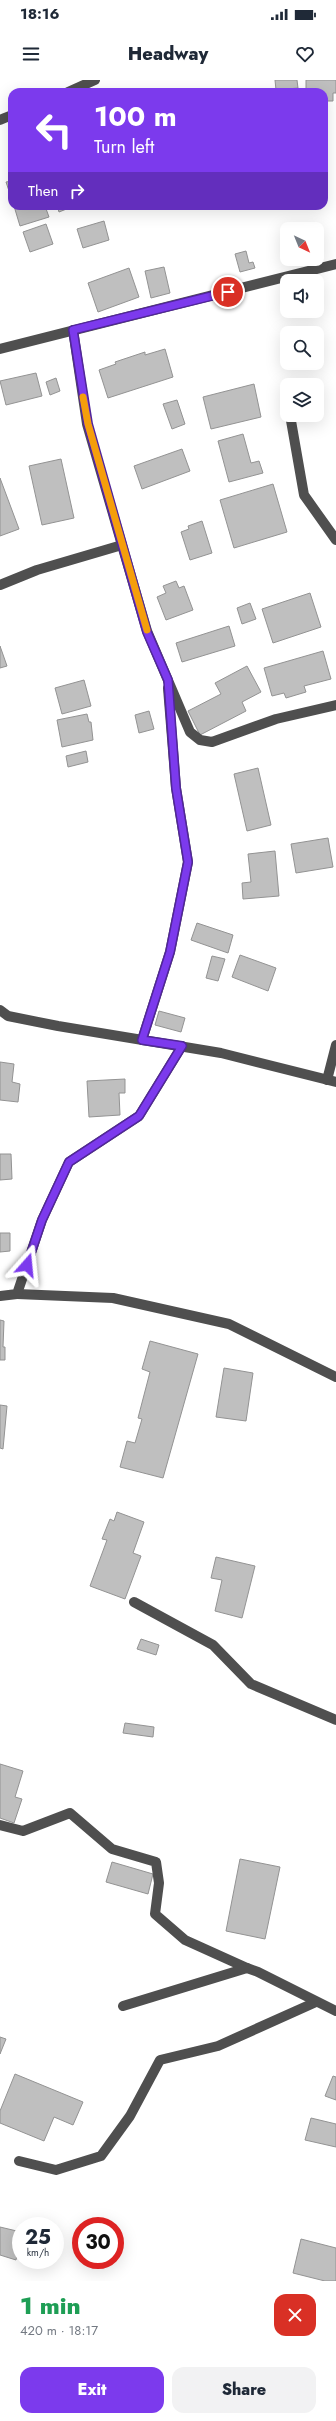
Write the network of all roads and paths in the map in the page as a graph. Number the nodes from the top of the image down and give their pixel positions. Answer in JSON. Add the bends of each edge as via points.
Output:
{"nodes":[{"id":1,"x":95,"y":80,"type":"edge"},
{"id":2,"x":77,"y":88,"type":"edge"},
{"id":3,"x":336,"y":264,"type":"edge"},
{"id":4,"x":73,"y":330,"type":"junction"},
{"id":5,"x":0,"y":349,"type":"edge"},
{"id":6,"x":291,"y":422,"type":"edge"},
{"id":7,"x":336,"y":540,"type":"edge"},
{"id":8,"x":122,"y":545,"type":"junction"},
{"id":9,"x":0,"y":585,"type":"edge"},
{"id":10,"x":168,"y":680,"type":"junction"},
{"id":11,"x":336,"y":705,"type":"edge"},
{"id":12,"x":0,"y":1010,"type":"edge"},
{"id":13,"x":142,"y":1040,"type":"junction"},
{"id":14,"x":182,"y":1046,"type":"junction"},
{"id":15,"x":336,"y":1046,"type":"edge"},
{"id":16,"x":331,"y":1081,"type":"edge"},
{"id":17,"x":17,"y":1294,"type":"junction"},
{"id":18,"x":0,"y":1296,"type":"edge"},
{"id":19,"x":336,"y":1377,"type":"edge"},
{"id":20,"x":134,"y":1602,"type":"dead end"},
{"id":21,"x":336,"y":1720,"type":"edge"},
{"id":22,"x":0,"y":1825,"type":"edge"},
{"id":23,"x":247,"y":1968,"type":"junction"},
{"id":24,"x":316,"y":2002,"type":"junction"},
{"id":25,"x":123,"y":2006,"type":"dead end"},
{"id":26,"x":336,"y":2011,"type":"edge"},
{"id":27,"x":19,"y":2161,"type":"dead end"}],
"edges":[{"from":1,"to":2,"type":"street"},
{"from":3,"to":4,"type":"street"},
{"from":4,"to":5,"type":"street"},
{"from":4,"to":8,"type":"street","via":[[88,424]]},
{"from":6,"to":7,"type":"street","via":[[304,495]]},
{"from":8,"to":9,"type":"street","via":[[37,570]]},
{"from":8,"to":10,"type":"street","via":[[147,632]]},
{"from":10,"to":11,"type":"street","via":[[190,732],[200,740],[212,742],[276,720]]},
{"from":10,"to":13,"type":"street","via":[[176,788],[188,862],[170,952]]},
{"from":12,"to":13,"type":"street","via":[[8,1016]]},
{"from":13,"to":14,"type":"street"},
{"from":14,"to":16,"type":"street","via":[[222,1053]]},
{"from":14,"to":17,"type":"street","via":[[139,1116],[69,1162],[42,1220]]},
{"from":15,"to":16,"type":"street"},
{"from":17,"to":18,"type":"street"},
{"from":17,"to":19,"type":"street","via":[[113,1298],[229,1324]]},
{"from":20,"to":21,"type":"street","via":[[213,1645],[251,1684]]},
{"from":22,"to":23,"type":"street","via":[[22,1831],[70,1813],[112,1849],[156,1862],[159,1883],[155,1914],[185,1940]]},
{"from":23,"to":24,"type":"street"},
{"from":23,"to":25,"type":"street"},
{"from":24,"to":26,"type":"street"},
{"from":24,"to":27,"type":"street","via":[[218,2046],[160,2060],[130,2116],[101,2156],[56,2170]]}]}
